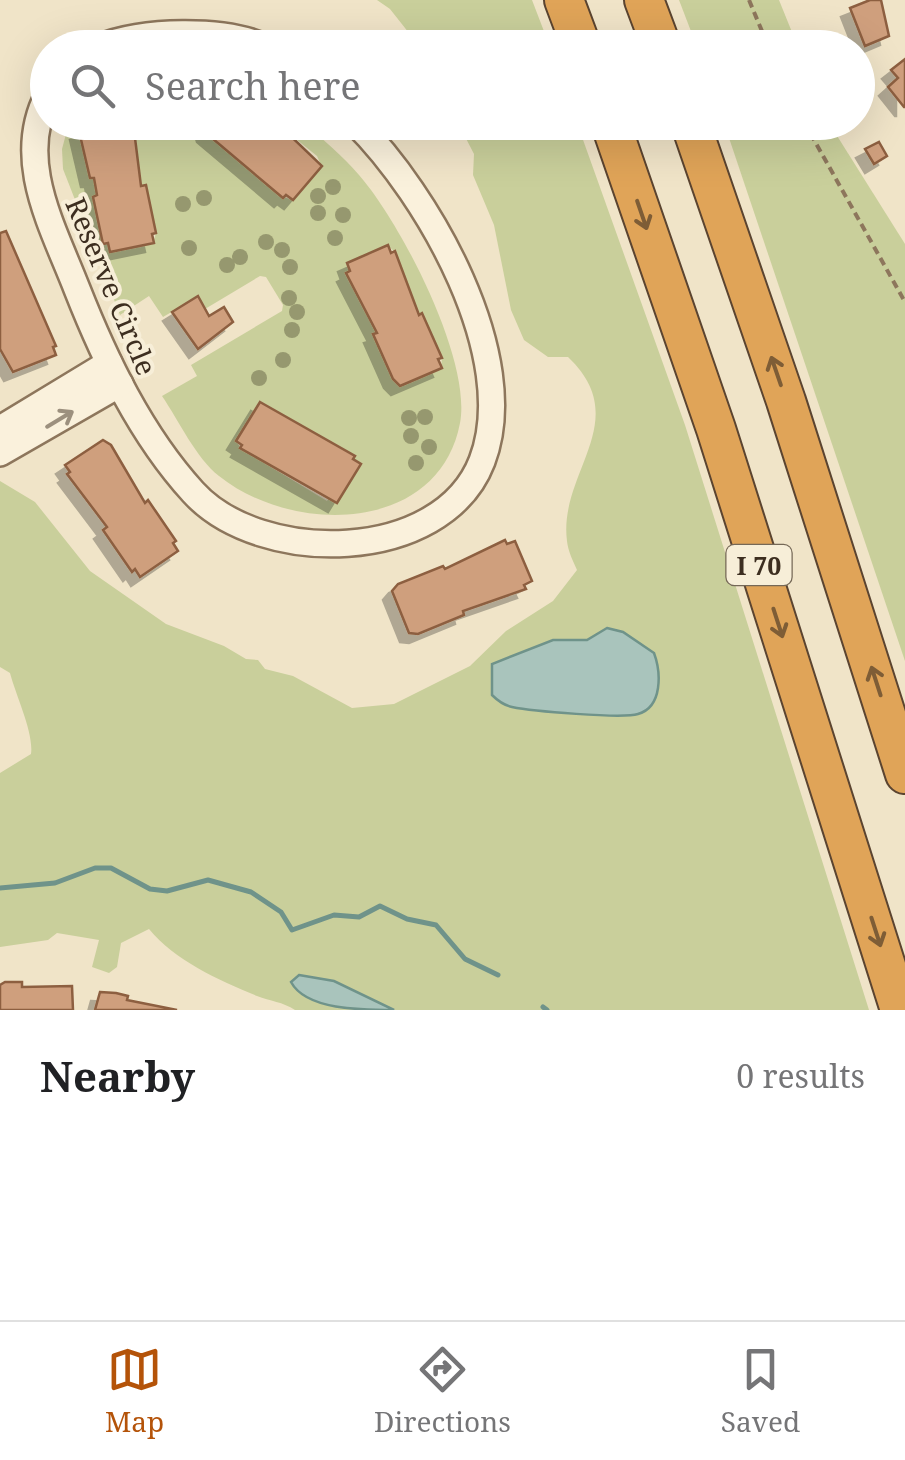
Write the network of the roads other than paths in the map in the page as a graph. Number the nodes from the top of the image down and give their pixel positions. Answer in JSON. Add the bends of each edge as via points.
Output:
{"nodes":[{"id":1,"x":564,"y":0,"type":"edge"},
{"id":2,"x":644,"y":0,"type":"edge"},
{"id":3,"x":575,"y":30,"type":"edge"},
{"id":4,"x":655,"y":30,"type":"edge"},
{"id":5,"x":34,"y":140,"type":"edge"},
{"id":6,"x":369,"y":140,"type":"edge"},
{"id":7,"x":616,"y":140,"type":"edge"},
{"id":8,"x":696,"y":140,"type":"edge"},
{"id":9,"x":114,"y":373,"type":"junction"},
{"id":10,"x":0,"y":429,"type":"edge"},
{"id":11,"x":0,"y":453,"type":"edge"},
{"id":12,"x":905,"y":774,"type":"edge"},
{"id":13,"x":900,"y":1010,"type":"edge"}],
"edges":[{"from":1,"to":3,"type":"highway"},
{"from":2,"to":4,"type":"highway"},
{"from":5,"to":9,"type":"street","name":"Reserve Circle","via":[[35,173]]},
{"from":6,"to":9,"type":"street","name":"Reserve Circle","via":[[420,201],[480,332],[493,409],[481,463],[469,484],[436,514],[385,536],[337,545],[266,536],[193,492]]},
{"from":7,"to":13,"type":"highway","number":"I 70","one_way":true},
{"from":12,"to":8,"type":"highway","number":"I 70","one_way":true},
{"from":9,"to":10,"type":"street"},
{"from":11,"to":9,"type":"street","one_way":true}]}
